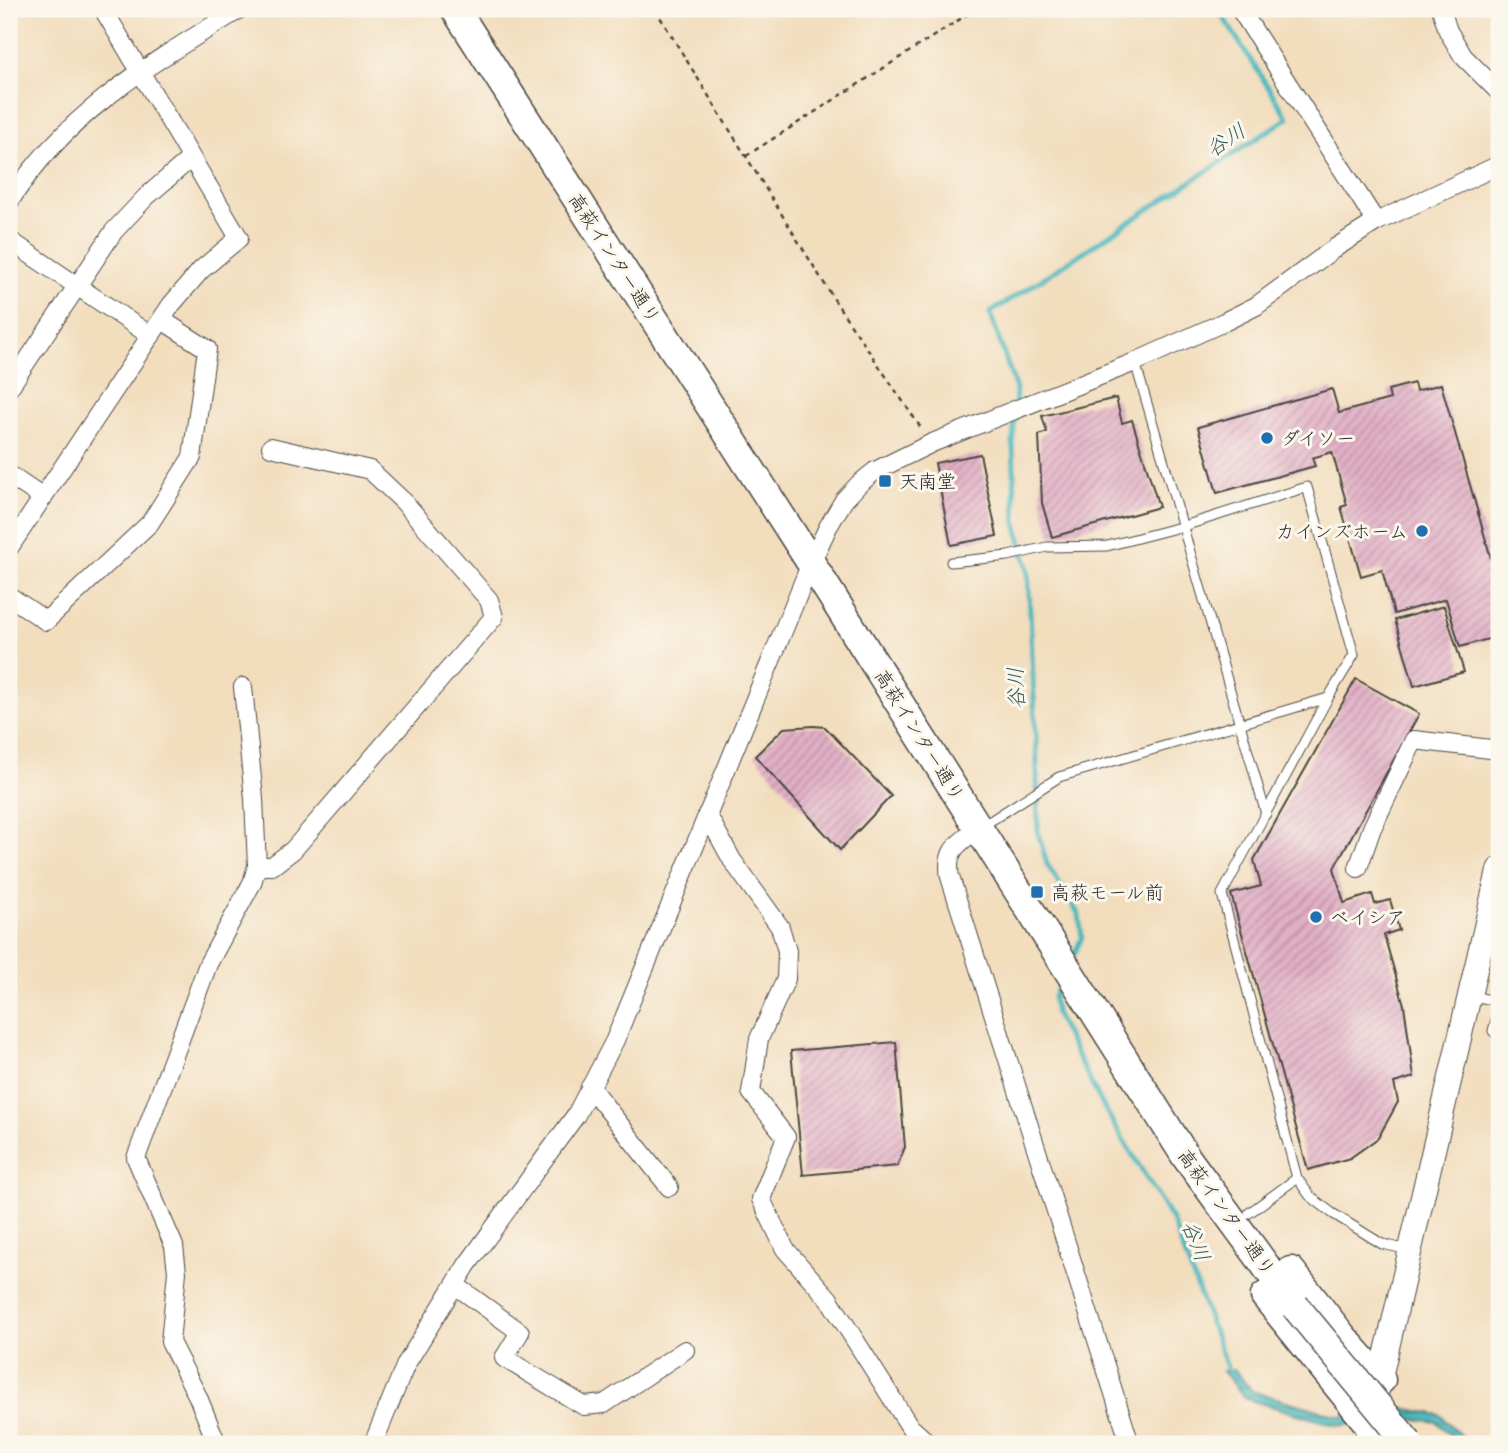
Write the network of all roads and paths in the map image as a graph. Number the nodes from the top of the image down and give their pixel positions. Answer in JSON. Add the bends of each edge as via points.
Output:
{"nodes":[{"id":1,"x":103,"y":9,"type":"edge"},
{"id":2,"x":240,"y":9,"type":"edge"},
{"id":3,"x":455,"y":9,"type":"edge"},
{"id":4,"x":655,"y":9,"type":"edge"},
{"id":5,"x":976,"y":9,"type":"edge"},
{"id":6,"x":1240,"y":9,"type":"edge"},
{"id":7,"x":1441,"y":9,"type":"edge"},
{"id":8,"x":141,"y":72,"type":"junction"},
{"id":9,"x":1499,"y":92,"type":"edge"},
{"id":10,"x":745,"y":156,"type":"junction"},
{"id":11,"x":191,"y":158,"type":"junction"},
{"id":12,"x":1499,"y":165,"type":"edge"},
{"id":13,"x":9,"y":202,"type":"edge"},
{"id":14,"x":1376,"y":222,"type":"junction"},
{"id":15,"x":9,"y":240,"type":"edge"},
{"id":16,"x":77,"y":284,"type":"junction"},
{"id":17,"x":162,"y":320,"type":"junction"},
{"id":18,"x":151,"y":336,"type":"junction"},
{"id":19,"x":1135,"y":362,"type":"junction"},
{"id":20,"x":9,"y":388,"type":"edge"},
{"id":21,"x":932,"y":443,"type":"junction"},
{"id":22,"x":271,"y":447,"type":"dead end"},
{"id":23,"x":9,"y":475,"type":"edge"},
{"id":24,"x":43,"y":498,"type":"junction"},
{"id":25,"x":1184,"y":526,"type":"junction"},
{"id":26,"x":9,"y":548,"type":"edge"},
{"id":27,"x":951,"y":562,"type":"dead end"},
{"id":28,"x":811,"y":563,"type":"junction"},
{"id":29,"x":9,"y":596,"type":"edge"},
{"id":30,"x":243,"y":687,"type":"dead end"},
{"id":31,"x":1328,"y":698,"type":"junction"},
{"id":32,"x":1241,"y":724,"type":"junction"},
{"id":33,"x":1499,"y":750,"type":"edge"},
{"id":34,"x":707,"y":814,"type":"junction"},
{"id":35,"x":1266,"y":814,"type":"junction"},
{"id":36,"x":979,"y":828,"type":"junction"},
{"id":37,"x":257,"y":866,"type":"junction"},
{"id":38,"x":1358,"y":868,"type":"dead end"},
{"id":39,"x":1499,"y":869,"type":"edge"},
{"id":40,"x":1468,"y":994,"type":"junction"},
{"id":41,"x":1499,"y":1002,"type":"edge"},
{"id":42,"x":1499,"y":1009,"type":"edge"},
{"id":43,"x":1099,"y":1018,"type":"junction"},
{"id":44,"x":1499,"y":1036,"type":"edge"},
{"id":45,"x":590,"y":1087,"type":"junction"},
{"id":46,"x":1297,"y":1178,"type":"junction"},
{"id":47,"x":669,"y":1187,"type":"dead end"},
{"id":48,"x":1249,"y":1213,"type":"junction"},
{"id":49,"x":1409,"y":1250,"type":"junction"},
{"id":50,"x":455,"y":1285,"type":"junction"},
{"id":51,"x":685,"y":1350,"type":"dead end"},
{"id":52,"x":1381,"y":1380,"type":"junction"},
{"id":53,"x":1374,"y":1439,"type":"edge"},
{"id":54,"x":217,"y":1444,"type":"edge"},
{"id":55,"x":373,"y":1444,"type":"edge"},
{"id":56,"x":929,"y":1444,"type":"edge"},
{"id":57,"x":1130,"y":1444,"type":"edge"},
{"id":58,"x":1409,"y":1444,"type":"edge"}],
"edges":[{"from":1,"to":8,"type":"street"},
{"from":2,"to":8,"type":"street"},
{"from":3,"to":28,"type":"main road","name":"高萩インター通り"},
{"from":4,"to":10,"type":"path"},
{"from":5,"to":10,"type":"path"},
{"from":6,"to":14,"type":"street"},
{"from":7,"to":9,"type":"street","via":[[1463,56]]},
{"from":8,"to":11,"type":"street"},
{"from":8,"to":13,"type":"street","via":[[56,140]]},
{"from":10,"to":21,"type":"path","via":[[837,304]]},
{"from":11,"to":16,"type":"street","via":[[130,212]]},
{"from":11,"to":17,"type":"street","via":[[239,239],[201,270]]},
{"from":12,"to":14,"type":"street"},
{"from":14,"to":19,"type":"street","via":[[1256,306]]},
{"from":15,"to":16,"type":"street"},
{"from":16,"to":18,"type":"street"},
{"from":16,"to":20,"type":"street"},
{"from":17,"to":18,"type":"street"},
{"from":17,"to":29,"type":"street","via":[[207,349],[192,457],[150,523],[46,621]]},
{"from":18,"to":24,"type":"street"},
{"from":19,"to":21,"type":"street"},
{"from":19,"to":25,"type":"lane"},
{"from":21,"to":28,"type":"street","via":[[859,484],[844,500]]},
{"from":22,"to":37,"type":"street","via":[[370,470],[489,600],[494,617],[293,850],[272,866]]},
{"from":23,"to":24,"type":"street"},
{"from":24,"to":26,"type":"street"},
{"from":25,"to":27,"type":"lane","via":[[1107,546],[1048,547]]},
{"from":25,"to":31,"type":"lane","via":[[1307,486],[1354,655]]},
{"from":25,"to":32,"type":"lane"},
{"from":28,"to":34,"type":"street"},
{"from":28,"to":36,"type":"main road","name":"高萩インター通り"},
{"from":30,"to":37,"type":"street"},
{"from":31,"to":32,"type":"lane"},
{"from":31,"to":35,"type":"lane"},
{"from":32,"to":35,"type":"lane"},
{"from":32,"to":36,"type":"lane","via":[[1059,777]]},
{"from":33,"to":38,"type":"street","via":[[1415,740]]},
{"from":34,"to":45,"type":"street","via":[[615,1040]]},
{"from":34,"to":56,"type":"street","via":[[732,860],[780,927],[788,951],[786,979],[759,1039],[751,1092],[786,1137],[761,1199],[785,1249],[829,1299],[910,1427]]},
{"from":35,"to":46,"type":"lane","via":[[1222,894]]},
{"from":36,"to":43,"type":"main road","name":"高萩インター通り"},
{"from":36,"to":57,"type":"street","via":[[951,852],[947,861],[950,877]]},
{"from":37,"to":54,"type":"street","via":[[208,964],[136,1158],[174,1246],[177,1272],[170,1342]]},
{"from":39,"to":40,"type":"street"},
{"from":40,"to":41,"type":"lane"},
{"from":40,"to":49,"type":"street"},
{"from":42,"to":44,"type":"lane","via":[[1493,1031]]},
{"from":43,"to":48,"type":"main road","via":[[1159,1087]]},
{"from":43,"to":53,"type":"main road","via":[[1138,1108],[1171,1165]]},
{"from":43,"to":58,"type":"main road","name":"高萩インター通り","bridge":true,"via":[[1186,1157],[1295,1306]]},
{"from":45,"to":47,"type":"street"},
{"from":45,"to":50,"type":"street","via":[[576,1115]]},
{"from":46,"to":48,"type":"lane"},
{"from":46,"to":49,"type":"lane","via":[[1310,1196],[1332,1213],[1382,1244]]},
{"from":48,"to":52,"type":"main road","via":[[1311,1298]]},
{"from":49,"to":52,"type":"street"},
{"from":50,"to":51,"type":"street","via":[[520,1332],[504,1358],[584,1406],[604,1405]]},
{"from":50,"to":55,"type":"street","via":[[406,1364]]},
{"from":52,"to":53,"type":"street"}]}
